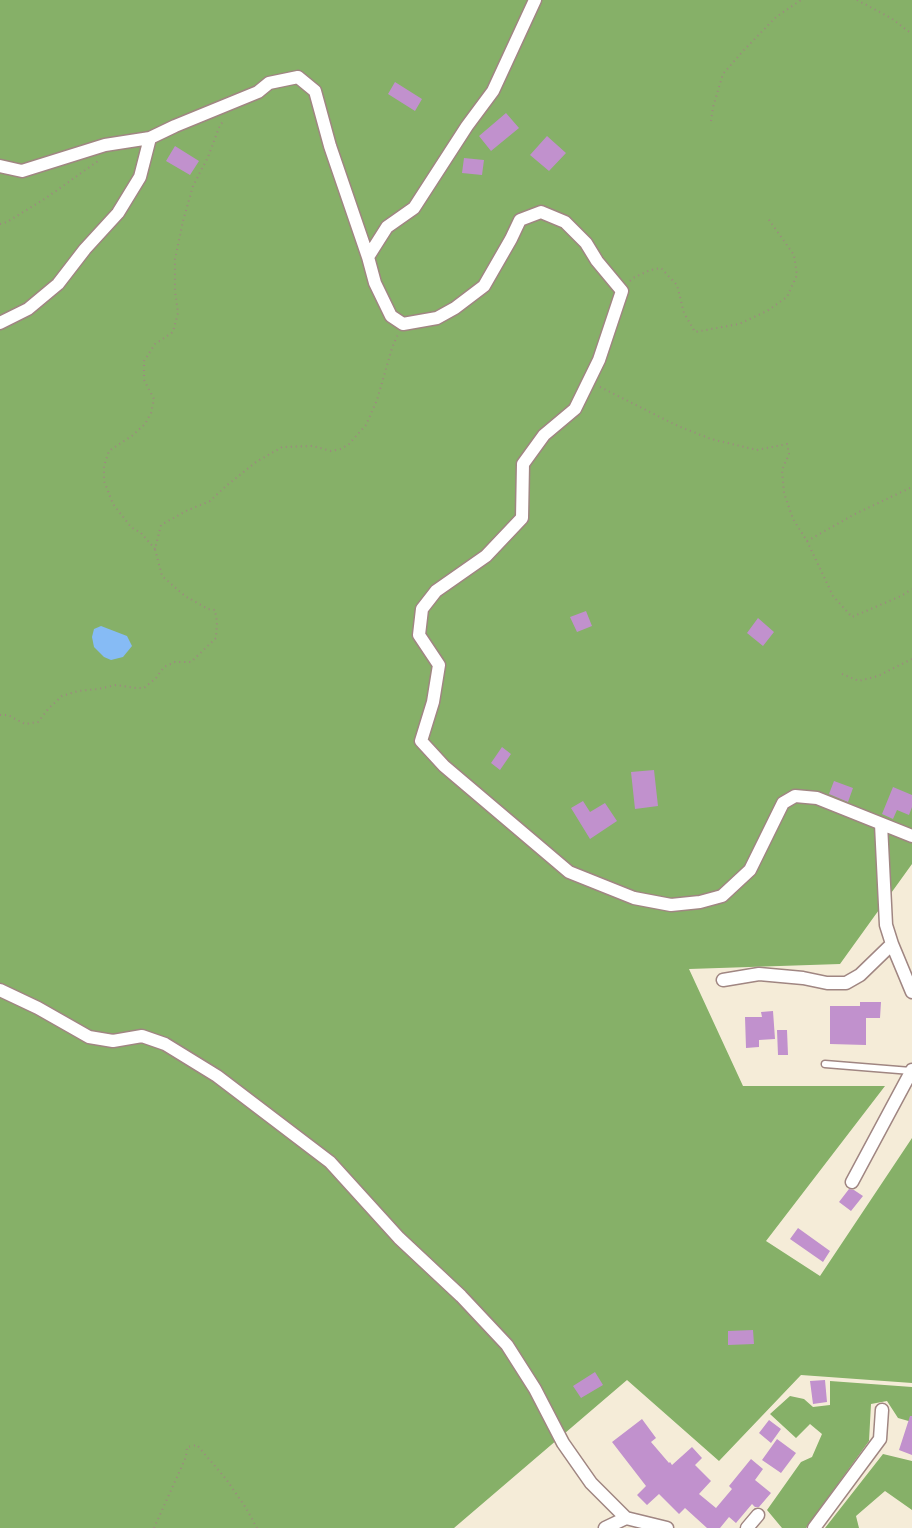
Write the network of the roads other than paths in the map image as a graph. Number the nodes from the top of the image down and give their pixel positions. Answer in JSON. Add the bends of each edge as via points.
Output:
{"nodes":[{"id":1,"x":535,"y":0,"type":"edge"},
{"id":2,"x":150,"y":138,"type":"junction"},
{"id":3,"x":0,"y":166,"type":"edge"},
{"id":4,"x":368,"y":258,"type":"junction"},
{"id":5,"x":0,"y":323,"type":"edge"},
{"id":6,"x":880,"y":824,"type":"junction"},
{"id":7,"x":912,"y":836,"type":"edge"},
{"id":8,"x":892,"y":944,"type":"junction"},
{"id":9,"x":723,"y":980,"type":"dead end"},
{"id":10,"x":0,"y":990,"type":"edge"},
{"id":11,"x":912,"y":992,"type":"edge"},
{"id":12,"x":825,"y":1064,"type":"dead end"},
{"id":13,"x":912,"y":1071,"type":"edge"},
{"id":14,"x":852,"y":1182,"type":"dead end"},
{"id":15,"x":882,"y":1410,"type":"dead end"},
{"id":16,"x":758,"y":1515,"type":"dead end"},
{"id":17,"x":626,"y":1518,"type":"junction"},
{"id":18,"x":605,"y":1528,"type":"edge"},
{"id":19,"x":667,"y":1528,"type":"edge"},
{"id":20,"x":748,"y":1528,"type":"edge"},
{"id":21,"x":814,"y":1528,"type":"edge"}],
"edges":[{"from":1,"to":4,"type":"street","via":[[493,91],[414,208],[387,227]]},
{"from":2,"to":3,"type":"street","via":[[105,145],[22,171]]},
{"from":2,"to":4,"type":"street","via":[[258,92],[269,84],[298,77],[314,91]]},
{"from":2,"to":5,"type":"street","via":[[140,177],[118,213],[58,284],[28,309]]},
{"from":4,"to":6,"type":"street","via":[[375,283],[391,316],[402,324],[437,318],[484,286],[520,220],[541,212],[565,222],[586,243],[622,290],[599,360],[575,409],[544,436],[523,464],[522,518],[486,556],[436,591],[422,610],[420,635],[440,665],[421,742],[444,766],[569,872],[634,898],[671,905],[722,896],[750,870],[783,802],[795,796],[817,798]]},
{"from":6,"to":7,"type":"street"},
{"from":6,"to":8,"type":"street","via":[[886,925]]},
{"from":8,"to":9,"type":"street","via":[[860,975],[846,982],[827,983],[758,974]]},
{"from":8,"to":11,"type":"street"},
{"from":10,"to":17,"type":"street","via":[[89,1037],[113,1041],[142,1036],[165,1044],[217,1076],[330,1162],[399,1238],[507,1345],[563,1443],[591,1483]]},
{"from":12,"to":13,"type":"lane"},
{"from":13,"to":14,"type":"street"},
{"from":15,"to":21,"type":"street","via":[[880,1439]]},
{"from":16,"to":20,"type":"street"},
{"from":17,"to":18,"type":"street"},
{"from":17,"to":19,"type":"street"}]}
